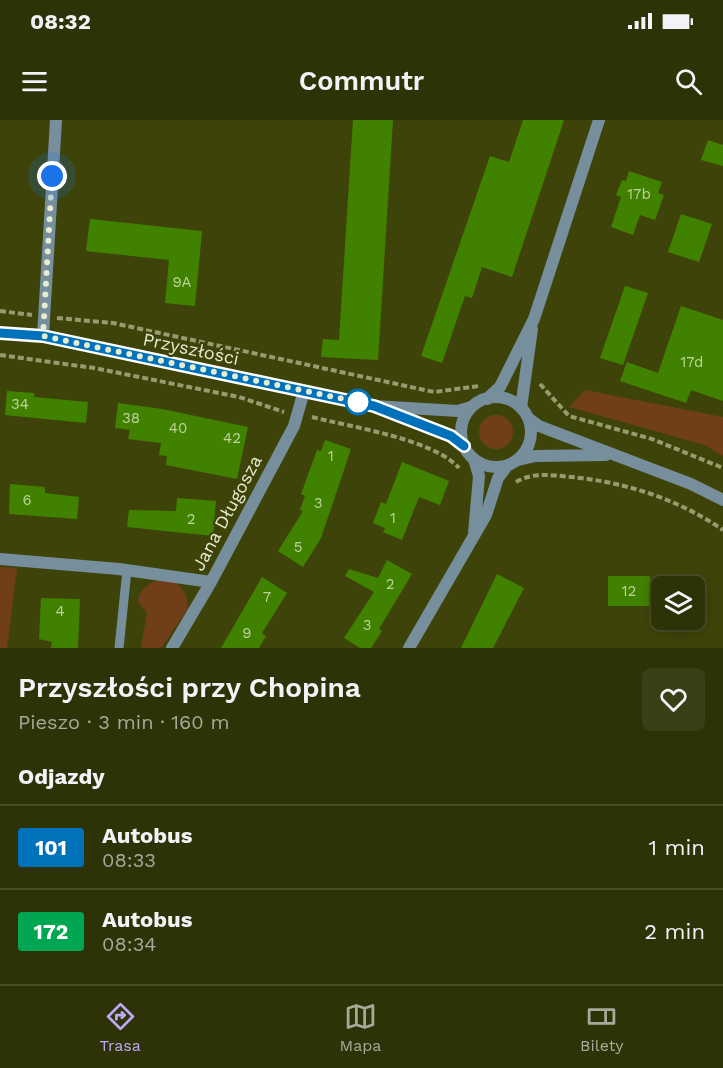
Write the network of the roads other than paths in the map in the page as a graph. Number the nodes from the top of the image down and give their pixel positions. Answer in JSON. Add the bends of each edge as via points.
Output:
{"nodes":[{"id":1,"x":56,"y":120,"type":"edge"},
{"id":2,"x":599,"y":120,"type":"edge"},
{"id":3,"x":534,"y":319,"type":"junction"},
{"id":4,"x":0,"y":333,"type":"edge"},
{"id":5,"x":43,"y":336,"type":"junction"},
{"id":6,"x":304,"y":391,"type":"junction"},
{"id":7,"x":487,"y":399,"type":"junction"},
{"id":8,"x":374,"y":406,"type":"junction"},
{"id":9,"x":471,"y":407,"type":"junction"},
{"id":10,"x":524,"y":413,"type":"junction"},
{"id":11,"x":464,"y":446,"type":"junction"},
{"id":12,"x":611,"y":455,"type":"junction"},
{"id":13,"x":474,"y":459,"type":"junction"},
{"id":14,"x":512,"y":463,"type":"junction"},
{"id":15,"x":723,"y":500,"type":"edge"},
{"id":16,"x":473,"y":534,"type":"junction"},
{"id":17,"x":0,"y":559,"type":"edge"},
{"id":18,"x":127,"y":570,"type":"junction"},
{"id":19,"x":211,"y":582,"type":"junction"},
{"id":20,"x":119,"y":648,"type":"edge"},
{"id":21,"x":172,"y":648,"type":"edge"},
{"id":22,"x":409,"y":648,"type":"edge"}],
"edges":[{"from":1,"to":5,"type":"street"},
{"from":2,"to":3,"type":"street"},
{"from":3,"to":7,"type":"street","via":[[500,387]]},
{"from":3,"to":10,"type":"street"},
{"from":4,"to":5,"type":"street","name":"Przyszłości"},
{"from":5,"to":6,"type":"street","name":"Przyszłości"},
{"from":6,"to":8,"type":"street","name":"Przyszłości"},
{"from":6,"to":19,"type":"street","name":"Jana Długosza","via":[[294,426]]},
{"from":7,"to":9,"type":"street"},
{"from":7,"to":10,"type":"street","via":[[499,398]]},
{"from":8,"to":9,"type":"street","name":"Przyszłości","via":[[458,411]]},
{"from":8,"to":11,"type":"street","name":"Przyszłości","via":[[451,436]]},
{"from":9,"to":11,"type":"street","via":[[461,430]]},
{"from":10,"to":12,"type":"street","via":[[539,426]]},
{"from":10,"to":14,"type":"street","via":[[531,436],[529,445]]},
{"from":11,"to":13,"type":"street"},
{"from":12,"to":14,"type":"street","via":[[535,456]]},
{"from":12,"to":15,"type":"street"},
{"from":13,"to":14,"type":"street","via":[[495,468]]},
{"from":13,"to":16,"type":"street","via":[[479,476]]},
{"from":14,"to":16,"type":"street","via":[[498,478],[486,515]]},
{"from":16,"to":22,"type":"street"},
{"from":17,"to":18,"type":"street"},
{"from":18,"to":19,"type":"street"},
{"from":18,"to":20,"type":"lane"},
{"from":19,"to":21,"type":"street","name":"Jana Długosza"}]}
